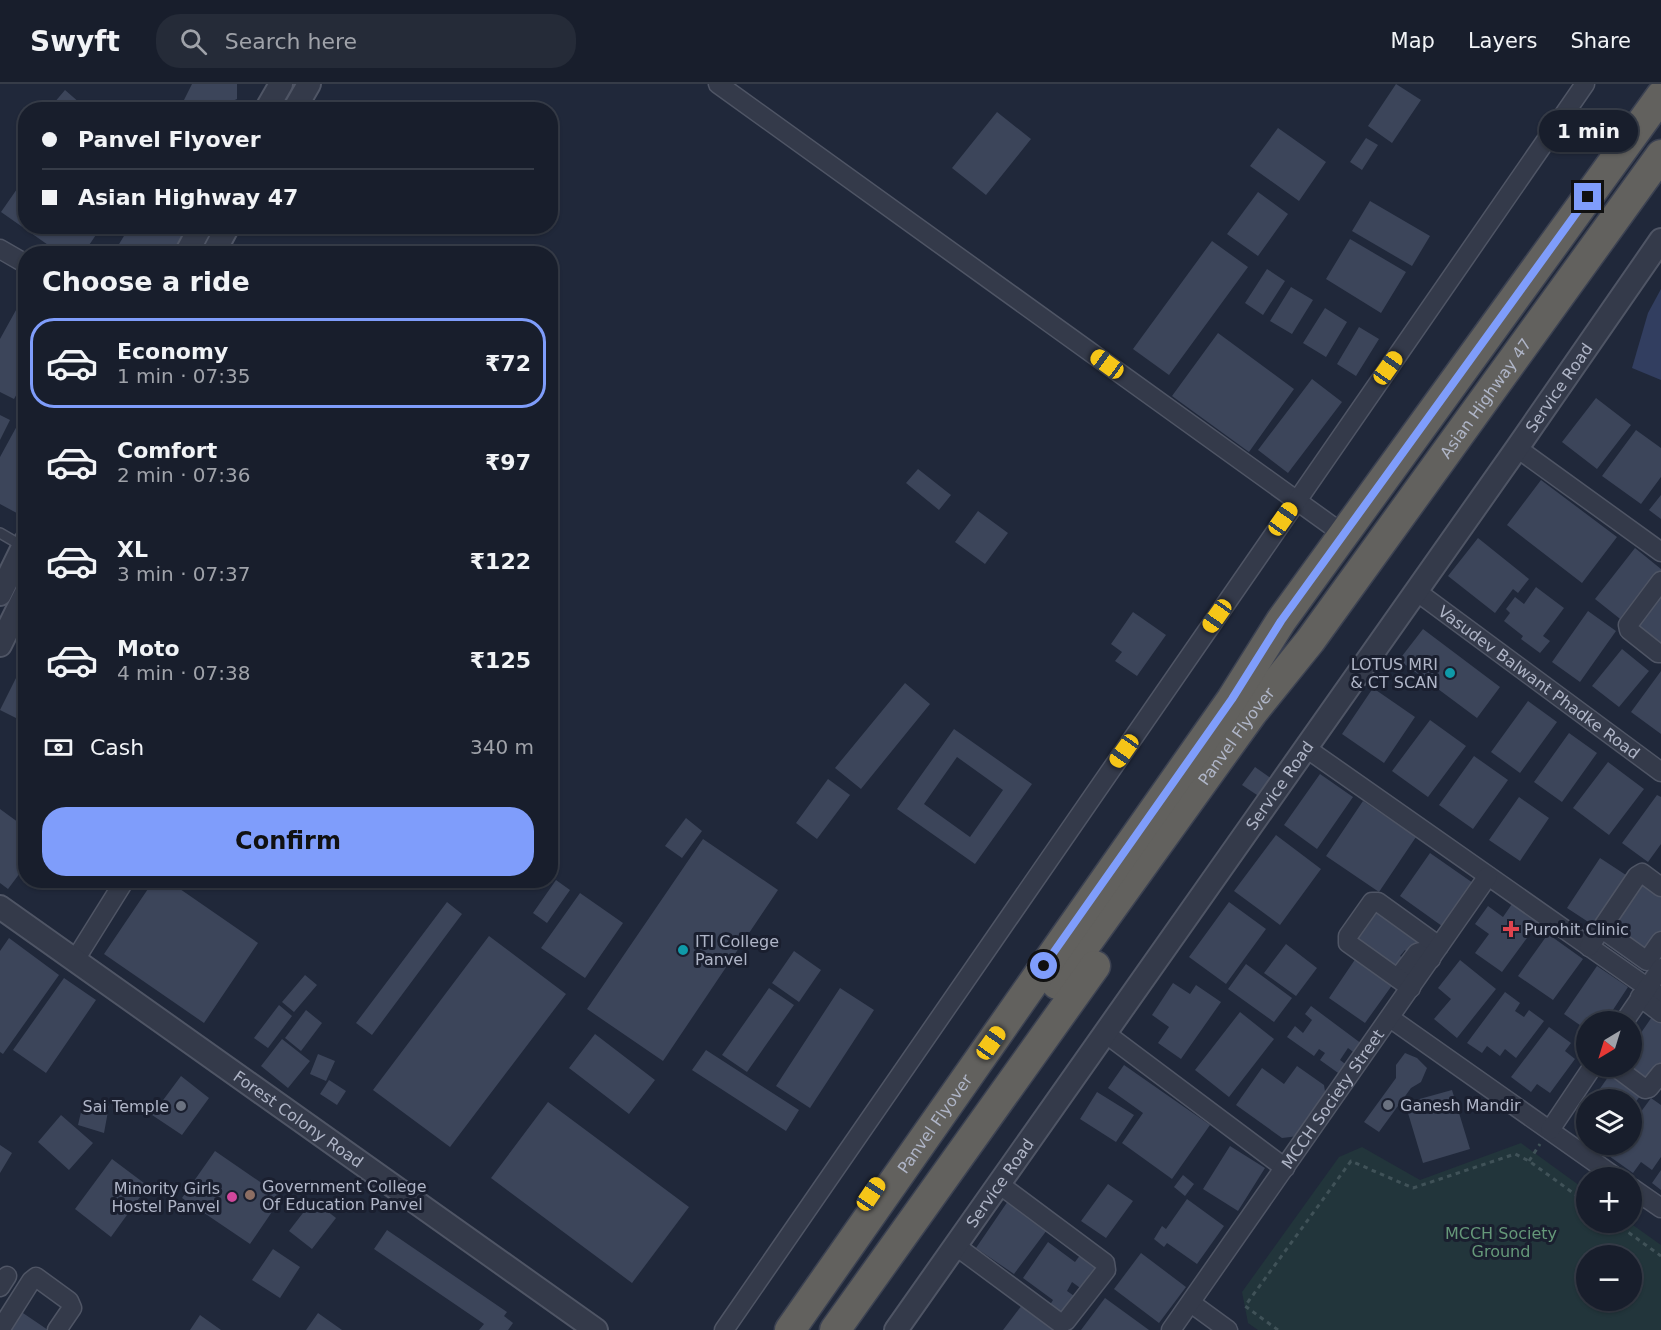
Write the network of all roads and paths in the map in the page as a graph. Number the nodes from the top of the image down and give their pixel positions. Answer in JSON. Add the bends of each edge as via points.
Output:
{"nodes":[{"id":1,"x":281,"y":84,"type":"edge"},
{"id":2,"x":309,"y":84,"type":"edge"},
{"id":3,"x":718,"y":84,"type":"edge"},
{"id":4,"x":1586,"y":84,"type":"edge"},
{"id":5,"x":1661,"y":96,"type":"edge"},
{"id":6,"x":271,"y":102,"type":"edge"},
{"id":7,"x":299,"y":102,"type":"edge"},
{"id":8,"x":1661,"y":155,"type":"edge"},
{"id":9,"x":1661,"y":240,"type":"edge"},
{"id":10,"x":0,"y":249,"type":"edge"},
{"id":11,"x":18,"y":259,"type":"edge"},
{"id":12,"x":1517,"y":448,"type":"junction"},
{"id":13,"x":1296,"y":500,"type":"junction"},
{"id":14,"x":0,"y":533,"type":"edge"},
{"id":15,"x":1343,"y":534,"type":"junction"},
{"id":16,"x":18,"y":542,"type":"edge"},
{"id":17,"x":1661,"y":552,"type":"edge"},
{"id":18,"x":18,"y":559,"type":"edge"},
{"id":19,"x":1661,"y":581,"type":"edge"},
{"id":20,"x":1416,"y":591,"type":"junction"},
{"id":21,"x":0,"y":594,"type":"edge"},
{"id":22,"x":18,"y":609,"type":"edge"},
{"id":23,"x":1281,"y":621,"type":"junction"},
{"id":24,"x":1310,"y":641,"type":"junction"},
{"id":25,"x":0,"y":645,"type":"edge"},
{"id":26,"x":1661,"y":652,"type":"edge"},
{"id":27,"x":1242,"y":706,"type":"junction"},
{"id":28,"x":1306,"y":748,"type":"junction"},
{"id":29,"x":1661,"y":772,"type":"edge"},
{"id":30,"x":1488,"y":876,"type":"junction"},
{"id":31,"x":1661,"y":887,"type":"edge"},
{"id":32,"x":120,"y":888,"type":"edge"},
{"id":33,"x":0,"y":907,"type":"edge"},
{"id":34,"x":1602,"y":928,"type":"junction"},
{"id":35,"x":1661,"y":941,"type":"edge"},
{"id":36,"x":1589,"y":947,"type":"junction"},
{"id":37,"x":1435,"y":953,"type":"junction"},
{"id":38,"x":75,"y":960,"type":"junction"},
{"id":39,"x":1654,"y":965,"type":"edge"},
{"id":40,"x":1404,"y":983,"type":"junction"},
{"id":41,"x":1648,"y":1000,"type":"edge"},
{"id":42,"x":1636,"y":1011,"type":"edge"},
{"id":43,"x":1390,"y":1018,"type":"junction"},
{"id":44,"x":1105,"y":1033,"type":"junction"},
{"id":45,"x":1661,"y":1073,"type":"edge"},
{"id":46,"x":1586,"y":1077,"type":"edge"},
{"id":47,"x":1629,"y":1077,"type":"edge"},
{"id":48,"x":1550,"y":1131,"type":"junction"},
{"id":49,"x":1601,"y":1167,"type":"edge"},
{"id":50,"x":1285,"y":1168,"type":"junction"},
{"id":51,"x":999,"y":1184,"type":"junction"},
{"id":52,"x":1576,"y":1195,"type":"edge"},
{"id":53,"x":1642,"y":1195,"type":"edge"},
{"id":54,"x":1661,"y":1208,"type":"edge"},
{"id":55,"x":1629,"y":1233,"type":"edge"},
{"id":56,"x":956,"y":1246,"type":"junction"},
{"id":57,"x":1661,"y":1256,"type":"edge"},
{"id":58,"x":1191,"y":1303,"type":"junction"},
{"id":59,"x":899,"y":1329,"type":"edge"},
{"id":60,"x":0,"y":1330,"type":"edge"},
{"id":61,"x":57,"y":1330,"type":"edge"},
{"id":62,"x":596,"y":1330,"type":"edge"},
{"id":63,"x":724,"y":1330,"type":"edge"},
{"id":64,"x":778,"y":1330,"type":"edge"},
{"id":65,"x":790,"y":1330,"type":"edge"},
{"id":66,"x":809,"y":1330,"type":"edge"},
{"id":67,"x":835,"y":1330,"type":"edge"},
{"id":68,"x":1171,"y":1330,"type":"edge"},
{"id":69,"x":1228,"y":1330,"type":"edge"},
{"id":70,"x":1278,"y":1330,"type":"edge"}],
"edges":[{"from":1,"to":6,"type":"street"},
{"from":2,"to":7,"type":"street"},
{"from":3,"to":13,"type":"street"},
{"from":4,"to":13,"type":"street"},
{"from":5,"to":15,"type":"highway"},
{"from":8,"to":24,"type":"highway","name":"Asian Highway 47"},
{"from":9,"to":12,"type":"street","name":"Service Road"},
{"from":10,"to":11,"type":"street"},
{"from":12,"to":17,"type":"street"},
{"from":12,"to":20,"type":"street","name":"Service Road"},
{"from":13,"to":15,"type":"street"},
{"from":13,"to":63,"type":"street"},
{"from":14,"to":16,"type":"lane"},
{"from":15,"to":23,"type":"highway"},
{"from":18,"to":21,"type":"street"},
{"from":19,"to":26,"type":"street","via":[[1628,625],[1629,630]]},
{"from":20,"to":28,"type":"street","name":"Service Road"},
{"from":20,"to":29,"type":"street","name":"Vasudev Balwant Phadke Road"},
{"from":22,"to":25,"type":"street"},
{"from":23,"to":27,"type":"highway","name":"Panvel Flyover"},
{"from":23,"to":64,"type":"highway","via":[[1215,687]]},
{"from":24,"to":27,"type":"highway","name":"Panvel Flyover"},
{"from":24,"to":67,"type":"highway","via":[[1268,724]]},
{"from":27,"to":65,"type":"highway","name":"Panvel Flyover"},
{"from":27,"to":66,"type":"highway","name":"Panvel Flyover"},
{"from":28,"to":30,"type":"street"},
{"from":28,"to":44,"type":"street","name":"Service Road"},
{"from":30,"to":36,"type":"street"},
{"from":30,"to":37,"type":"street"},
{"from":31,"to":34,"type":"street","via":[[1642,873],[1637,876]]},
{"from":32,"to":38,"type":"street"},
{"from":33,"to":38,"type":"street","name":"Forest Colony Road"},
{"from":34,"to":36,"type":"street"},
{"from":34,"to":39,"type":"street"},
{"from":35,"to":39,"type":"street"},
{"from":36,"to":41,"type":"street"},
{"from":37,"to":40,"type":"street"},
{"from":37,"to":40,"type":"street","via":[[1378,902],[1372,902],[1348,936],[1348,943]]},
{"from":38,"to":62,"type":"street","name":"Forest Colony Road"},
{"from":39,"to":41,"type":"street"},
{"from":40,"to":43,"type":"street"},
{"from":41,"to":42,"type":"street"},
{"from":43,"to":48,"type":"street","name":"MCCH Society Street"},
{"from":43,"to":50,"type":"street","name":"MCCH Society Street"},
{"from":44,"to":50,"type":"street"},
{"from":44,"to":51,"type":"street","name":"Service Road"},
{"from":45,"to":47,"type":"street","via":[[1645,1089]]},
{"from":46,"to":48,"type":"street"},
{"from":48,"to":49,"type":"street","name":"MCCH Society Street"},
{"from":50,"to":58,"type":"street","name":"MCCH Society Street"},
{"from":51,"to":56,"type":"street","name":"Service Road"},
{"from":51,"to":56,"type":"street","via":[[1105,1263],[1106,1270],[1066,1321],[1060,1323]]},
{"from":52,"to":70,"type":"path","via":[[1515,1154],[1413,1188],[1352,1161],[1245,1306]]},
{"from":53,"to":54,"type":"street"},
{"from":55,"to":57,"type":"path"},
{"from":56,"to":59,"type":"street","name":"Service Road"},
{"from":58,"to":68,"type":"street","name":"MCCH Society Street"},
{"from":58,"to":69,"type":"street"},
{"from":60,"to":61,"type":"street","via":[[36,1277],[69,1301],[72,1308]]}]}
